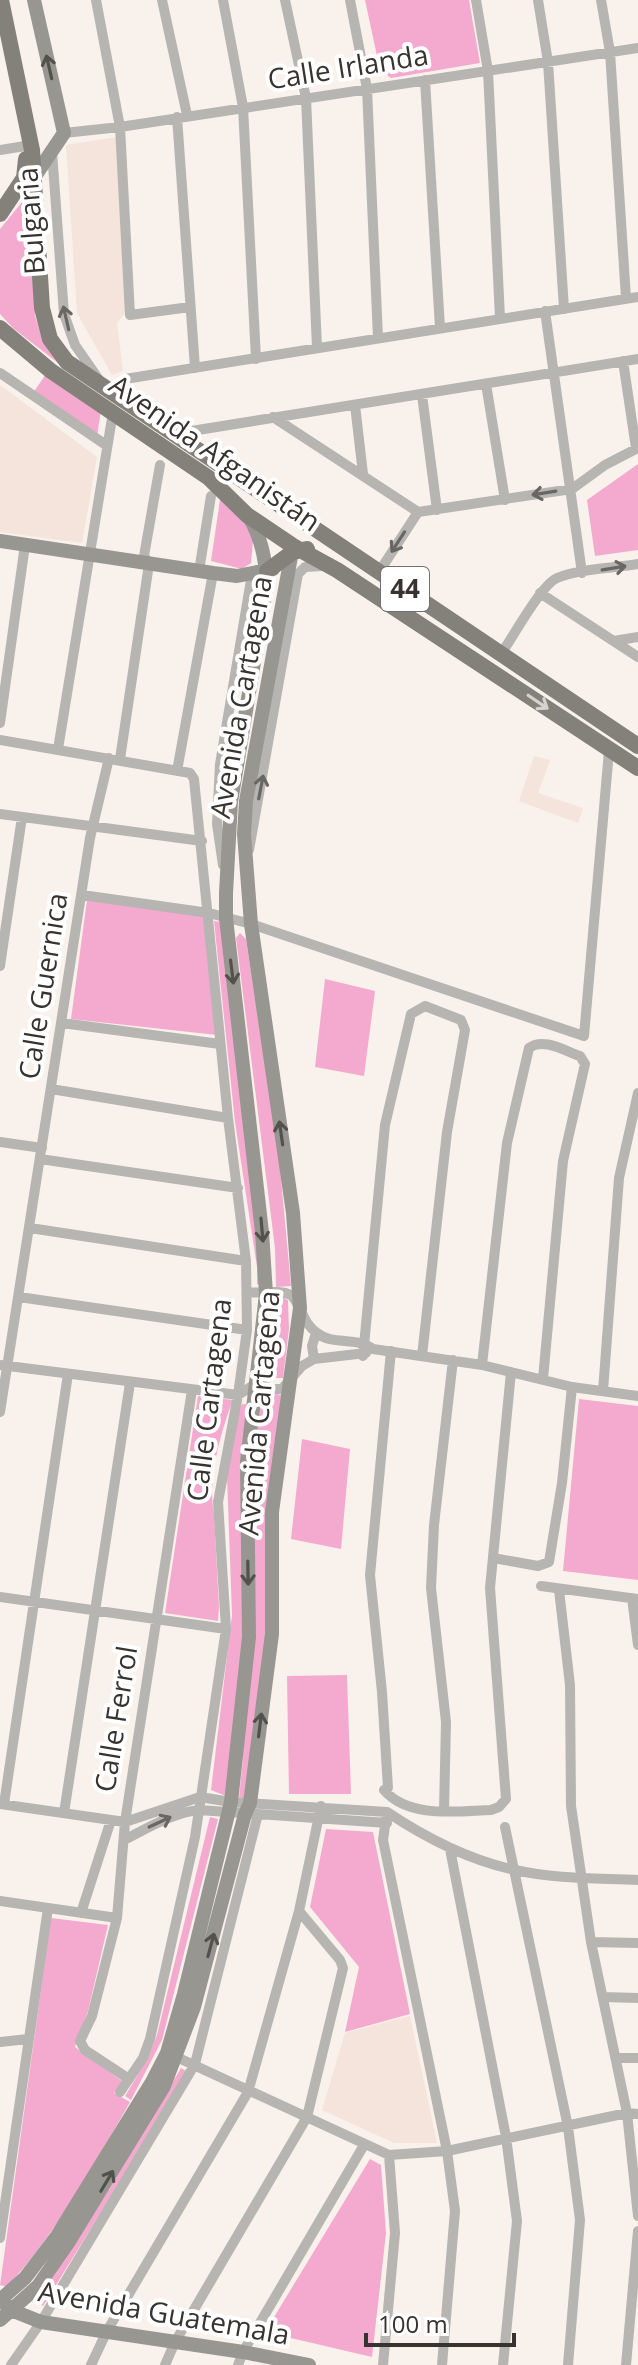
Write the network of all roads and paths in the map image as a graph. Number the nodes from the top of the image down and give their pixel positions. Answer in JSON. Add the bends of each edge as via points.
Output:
{"nodes":[{"id":1,"x":1,"y":0,"type":"edge"},
{"id":2,"x":34,"y":0,"type":"edge"},
{"id":3,"x":96,"y":0,"type":"edge"},
{"id":4,"x":162,"y":0,"type":"edge"},
{"id":5,"x":223,"y":0,"type":"edge"},
{"id":6,"x":285,"y":0,"type":"edge"},
{"id":7,"x":350,"y":0,"type":"edge"},
{"id":8,"x":476,"y":0,"type":"edge"},
{"id":9,"x":538,"y":0,"type":"edge"},
{"id":10,"x":601,"y":0,"type":"edge"},
{"id":11,"x":638,"y":48,"type":"edge"},
{"id":12,"x":610,"y":52,"type":"junction"},
{"id":13,"x":548,"y":62,"type":"junction"},
{"id":14,"x":488,"y":71,"type":"junction"},
{"id":15,"x":425,"y":80,"type":"junction"},
{"id":16,"x":20,"y":88,"type":"junction"},
{"id":17,"x":367,"y":89,"type":"junction"},
{"id":18,"x":306,"y":98,"type":"junction"},
{"id":19,"x":243,"y":107,"type":"junction"},
{"id":20,"x":182,"y":116,"type":"junction"},
{"id":21,"x":120,"y":127,"type":"junction"},
{"id":22,"x":64,"y":133,"type":"junction"},
{"id":23,"x":25,"y":146,"type":"junction"},
{"id":24,"x":0,"y":150,"type":"edge"},
{"id":25,"x":52,"y":152,"type":"junction"},
{"id":26,"x":34,"y":178,"type":"junction"},
{"id":27,"x":0,"y":215,"type":"edge"},
{"id":28,"x":632,"y":298,"type":"edge"},
{"id":29,"x":190,"y":307,"type":"junction"},
{"id":30,"x":564,"y":309,"type":"junction"},
{"id":31,"x":545,"y":311,"type":"junction"},
{"id":32,"x":500,"y":318,"type":"junction"},
{"id":33,"x":0,"y":328,"type":"edge"},
{"id":34,"x":440,"y":328,"type":"junction"},
{"id":35,"x":378,"y":338,"type":"junction"},
{"id":36,"x":317,"y":348,"type":"junction"},
{"id":37,"x":256,"y":359,"type":"junction"},
{"id":38,"x":638,"y":359,"type":"edge"},
{"id":39,"x":623,"y":361,"type":"junction"},
{"id":40,"x":195,"y":368,"type":"junction"},
{"id":41,"x":555,"y":372,"type":"junction"},
{"id":42,"x":0,"y":373,"type":"edge"},
{"id":43,"x":486,"y":384,"type":"junction"},
{"id":44,"x":97,"y":386,"type":"junction"},
{"id":45,"x":422,"y":395,"type":"junction"},
{"id":46,"x":355,"y":405,"type":"junction"},
{"id":47,"x":113,"y":412,"type":"junction"},
{"id":48,"x":273,"y":417,"type":"junction"},
{"id":49,"x":173,"y":434,"type":"junction"},
{"id":50,"x":106,"y":445,"type":"junction"},
{"id":51,"x":637,"y":448,"type":"edge"},
{"id":52,"x":160,"y":465,"type":"dead end"},
{"id":53,"x":363,"y":474,"type":"junction"},
{"id":54,"x":572,"y":489,"type":"junction"},
{"id":55,"x":211,"y":496,"type":"dead end"},
{"id":56,"x":505,"y":500,"type":"junction"},
{"id":57,"x":280,"y":507,"type":"junction"},
{"id":58,"x":437,"y":510,"type":"junction"},
{"id":59,"x":418,"y":512,"type":"junction"},
{"id":60,"x":247,"y":515,"type":"junction"},
{"id":61,"x":0,"y":541,"type":"edge"},
{"id":62,"x":25,"y":545,"type":"junction"},
{"id":63,"x":90,"y":553,"type":"junction"},
{"id":64,"x":298,"y":553,"type":"junction"},
{"id":65,"x":149,"y":564,"type":"junction"},
{"id":66,"x":638,"y":564,"type":"edge"},
{"id":67,"x":332,"y":567,"type":"junction"},
{"id":68,"x":206,"y":572,"type":"junction"},
{"id":69,"x":379,"y":572,"type":"junction"},
{"id":70,"x":259,"y":573,"type":"junction"},
{"id":71,"x":582,"y":573,"type":"junction"},
{"id":72,"x":540,"y":593,"type":"junction"},
{"id":73,"x":638,"y":637,"type":"edge"},
{"id":74,"x":443,"y":638,"type":"junction"},
{"id":75,"x":614,"y":641,"type":"junction"},
{"id":76,"x":501,"y":654,"type":"junction"},
{"id":77,"x":638,"y":657,"type":"edge"},
{"id":78,"x":0,"y":723,"type":"edge"},
{"id":79,"x":0,"y":740,"type":"edge"},
{"id":80,"x":638,"y":746,"type":"edge"},
{"id":81,"x":58,"y":749,"type":"junction"},
{"id":82,"x":609,"y":751,"type":"junction"},
{"id":83,"x":114,"y":759,"type":"junction"},
{"id":84,"x":638,"y":768,"type":"edge"},
{"id":85,"x":177,"y":771,"type":"junction"},
{"id":86,"x":0,"y":814,"type":"edge"},
{"id":87,"x":22,"y":817,"type":"junction"},
{"id":88,"x":93,"y":827,"type":"junction"},
{"id":89,"x":202,"y":841,"type":"junction"},
{"id":90,"x":247,"y":864,"type":"junction"},
{"id":91,"x":249,"y":888,"type":"junction"},
{"id":92,"x":82,"y":895,"type":"junction"},
{"id":93,"x":226,"y":895,"type":"junction"},
{"id":94,"x":209,"y":913,"type":"junction"},
{"id":95,"x":227,"y":924,"type":"junction"},
{"id":96,"x":251,"y":924,"type":"junction"},
{"id":97,"x":254,"y":940,"type":"junction"},
{"id":98,"x":0,"y":966,"type":"edge"},
{"id":99,"x":62,"y":1023,"type":"junction"},
{"id":100,"x":220,"y":1044,"type":"junction"},
{"id":101,"x":51,"y":1089,"type":"junction"},
{"id":102,"x":637,"y":1094,"type":"edge"},
{"id":103,"x":228,"y":1118,"type":"junction"},
{"id":104,"x":0,"y":1142,"type":"edge"},
{"id":105,"x":41,"y":1153,"type":"junction"},
{"id":106,"x":238,"y":1188,"type":"junction"},
{"id":107,"x":30,"y":1228,"type":"junction"},
{"id":108,"x":246,"y":1261,"type":"junction"},
{"id":109,"x":247,"y":1292,"type":"junction"},
{"id":110,"x":266,"y":1294,"type":"junction"},
{"id":111,"x":19,"y":1297,"type":"junction"},
{"id":112,"x":300,"y":1308,"type":"junction"},
{"id":113,"x":247,"y":1330,"type":"junction"},
{"id":114,"x":316,"y":1333,"type":"junction"},
{"id":115,"x":369,"y":1346,"type":"junction"},
{"id":116,"x":391,"y":1351,"type":"junction"},
{"id":117,"x":422,"y":1356,"type":"junction"},
{"id":118,"x":314,"y":1359,"type":"junction"},
{"id":119,"x":453,"y":1360,"type":"junction"},
{"id":120,"x":4,"y":1365,"type":"edge"},
{"id":121,"x":482,"y":1365,"type":"junction"},
{"id":122,"x":511,"y":1372,"type":"junction"},
{"id":123,"x":68,"y":1374,"type":"junction"},
{"id":124,"x":292,"y":1378,"type":"junction"},
{"id":125,"x":543,"y":1379,"type":"junction"},
{"id":126,"x":130,"y":1383,"type":"junction"},
{"id":127,"x":257,"y":1383,"type":"junction"},
{"id":128,"x":572,"y":1387,"type":"junction"},
{"id":129,"x":192,"y":1390,"type":"junction"},
{"id":130,"x":603,"y":1391,"type":"junction"},
{"id":131,"x":238,"y":1395,"type":"junction"},
{"id":132,"x":638,"y":1396,"type":"edge"},
{"id":133,"x":0,"y":1412,"type":"edge"},
{"id":134,"x":493,"y":1558,"type":"junction"},
{"id":135,"x":541,"y":1586,"type":"dead end"},
{"id":136,"x":559,"y":1590,"type":"junction"},
{"id":137,"x":0,"y":1597,"type":"edge"},
{"id":138,"x":635,"y":1599,"type":"edge"},
{"id":139,"x":33,"y":1601,"type":"junction"},
{"id":140,"x":94,"y":1610,"type":"junction"},
{"id":141,"x":156,"y":1620,"type":"junction"},
{"id":142,"x":226,"y":1629,"type":"junction"},
{"id":143,"x":638,"y":1645,"type":"edge"},
{"id":144,"x":200,"y":1797,"type":"junction"},
{"id":145,"x":2,"y":1804,"type":"edge"},
{"id":146,"x":230,"y":1808,"type":"junction"},
{"id":147,"x":199,"y":1810,"type":"junction"},
{"id":148,"x":251,"y":1810,"type":"junction"},
{"id":149,"x":444,"y":1811,"type":"junction"},
{"id":150,"x":320,"y":1812,"type":"junction"},
{"id":151,"x":64,"y":1813,"type":"junction"},
{"id":152,"x":385,"y":1817,"type":"junction"},
{"id":153,"x":111,"y":1820,"type":"junction"},
{"id":154,"x":125,"y":1822,"type":"junction"},
{"id":155,"x":505,"y":1827,"type":"dead end"},
{"id":156,"x":124,"y":1840,"type":"junction"},
{"id":157,"x":450,"y":1849,"type":"junction"},
{"id":158,"x":515,"y":1870,"type":"junction"},
{"id":159,"x":582,"y":1878,"type":"junction"},
{"id":160,"x":638,"y":1880,"type":"edge"},
{"id":161,"x":0,"y":1901,"type":"edge"},
{"id":162,"x":48,"y":1908,"type":"junction"},
{"id":163,"x":299,"y":1911,"type":"junction"},
{"id":164,"x":81,"y":1913,"type":"junction"},
{"id":165,"x":117,"y":1918,"type":"junction"},
{"id":166,"x":591,"y":1942,"type":"junction"},
{"id":167,"x":638,"y":1943,"type":"edge"},
{"id":168,"x":603,"y":1997,"type":"junction"},
{"id":169,"x":638,"y":1998,"type":"edge"},
{"id":170,"x":28,"y":2039,"type":"junction"},
{"id":171,"x":0,"y":2042,"type":"edge"},
{"id":172,"x":172,"y":2055,"type":"junction"},
{"id":173,"x":617,"y":2058,"type":"junction"},
{"id":174,"x":638,"y":2058,"type":"edge"},
{"id":175,"x":195,"y":2064,"type":"junction"},
{"id":176,"x":129,"y":2079,"type":"junction"},
{"id":177,"x":120,"y":2092,"type":"dead end"},
{"id":178,"x":248,"y":2092,"type":"junction"},
{"id":179,"x":632,"y":2114,"type":"edge"},
{"id":180,"x":307,"y":2117,"type":"junction"},
{"id":181,"x":568,"y":2127,"type":"junction"},
{"id":182,"x":506,"y":2137,"type":"junction"},
{"id":183,"x":364,"y":2145,"type":"junction"},
{"id":184,"x":447,"y":2151,"type":"junction"},
{"id":185,"x":389,"y":2155,"type":"junction"},
{"id":186,"x":638,"y":2216,"type":"edge"},
{"id":187,"x":638,"y":2231,"type":"edge"},
{"id":188,"x":0,"y":2238,"type":"edge"},
{"id":189,"x":2,"y":2304,"type":"edge"},
{"id":190,"x":41,"y":2322,"type":"junction"},
{"id":191,"x":107,"y":2331,"type":"junction"},
{"id":192,"x":175,"y":2342,"type":"junction"},
{"id":193,"x":241,"y":2359,"type":"edge"},
{"id":194,"x":286,"y":2363,"type":"edge"},
{"id":195,"x":11,"y":2365,"type":"edge"},
{"id":196,"x":91,"y":2365,"type":"edge"},
{"id":197,"x":165,"y":2365,"type":"edge"},
{"id":198,"x":309,"y":2365,"type":"edge"},
{"id":199,"x":383,"y":2365,"type":"edge"},
{"id":200,"x":442,"y":2365,"type":"edge"},
{"id":201,"x":503,"y":2365,"type":"edge"},
{"id":202,"x":568,"y":2365,"type":"edge"},
{"id":203,"x":626,"y":2365,"type":"edge"}],
"edges":[{"from":1,"to":16,"type":"main road","number":"44"},
{"from":22,"to":2,"type":"street","name":"Bulgaria","one_way":true},
{"from":3,"to":21,"type":"street"},
{"from":4,"to":20,"type":"street"},
{"from":5,"to":19,"type":"street"},
{"from":6,"to":18,"type":"street"},
{"from":7,"to":17,"type":"street"},
{"from":8,"to":14,"type":"street"},
{"from":9,"to":13,"type":"street"},
{"from":10,"to":12,"type":"street"},
{"from":11,"to":12,"type":"street","name":"Calle Irlanda"},
{"from":12,"to":13,"type":"street","name":"Calle Irlanda"},
{"from":12,"to":28,"type":"street"},
{"from":13,"to":14,"type":"street","name":"Calle Irlanda"},
{"from":13,"to":30,"type":"street"},
{"from":14,"to":15,"type":"street","name":"Calle Irlanda"},
{"from":14,"to":32,"type":"street"},
{"from":15,"to":17,"type":"street","name":"Calle Irlanda"},
{"from":15,"to":34,"type":"street"},
{"from":16,"to":23,"type":"main road"},
{"from":16,"to":26,"type":"main road","number":"44"},
{"from":17,"to":18,"type":"street","name":"Calle Irlanda"},
{"from":17,"to":35,"type":"street"},
{"from":18,"to":19,"type":"street","name":"Calle Irlanda"},
{"from":18,"to":36,"type":"street"},
{"from":19,"to":20,"type":"street","name":"Calle Irlanda"},
{"from":19,"to":37,"type":"street"},
{"from":20,"to":21,"type":"street","name":"Calle Irlanda"},
{"from":20,"to":29,"type":"street"},
{"from":21,"to":22,"type":"street","name":"Calle Irlanda"},
{"from":21,"to":29,"type":"street","via":[[130,315]]},
{"from":22,"to":25,"type":"street","name":"Bulgaria"},
{"from":23,"to":24,"type":"street"},
{"from":23,"to":27,"type":"main road","via":[[24,178]]},
{"from":25,"to":26,"type":"street"},
{"from":44,"to":25,"type":"street","name":"Bulgaria","one_way":true,"via":[[64,314]]},
{"from":26,"to":27,"type":"street"},
{"from":26,"to":44,"type":"main road","number":"44","via":[[42,308],[50,339],[67,362]]},
{"from":28,"to":30,"type":"street"},
{"from":29,"to":40,"type":"street"},
{"from":30,"to":31,"type":"street"},
{"from":31,"to":32,"type":"street"},
{"from":31,"to":41,"type":"street"},
{"from":32,"to":34,"type":"street"},
{"from":33,"to":44,"type":"main road","number":"44","via":[[51,371]]},
{"from":34,"to":35,"type":"street"},
{"from":35,"to":36,"type":"street"},
{"from":36,"to":37,"type":"street"},
{"from":37,"to":40,"type":"street"},
{"from":38,"to":39,"type":"street"},
{"from":39,"to":41,"type":"street"},
{"from":39,"to":51,"type":"street"},
{"from":40,"to":44,"type":"street"},
{"from":41,"to":43,"type":"street"},
{"from":41,"to":54,"type":"street"},
{"from":42,"to":50,"type":"street"},
{"from":43,"to":45,"type":"street"},
{"from":43,"to":56,"type":"street"},
{"from":44,"to":47,"type":"main road","name":"Avenida Afganistán","number":"44"},
{"from":44,"to":49,"type":"main road","name":"Avenida Afganistán","number":"44"},
{"from":45,"to":46,"type":"street"},
{"from":45,"to":58,"type":"street"},
{"from":46,"to":48,"type":"street"},
{"from":46,"to":53,"type":"street"},
{"from":47,"to":50,"type":"street"},
{"from":47,"to":60,"type":"main road","name":"Avenida Afganistán","number":"44","via":[[209,478]]},
{"from":48,"to":49,"type":"street"},
{"from":48,"to":53,"type":"street"},
{"from":49,"to":57,"type":"main road","name":"Avenida Afganistán","number":"44"},
{"from":50,"to":63,"type":"street"},
{"from":51,"to":54,"type":"street"},
{"from":52,"to":65,"type":"street","name":"Calle Guernica","via":[[144,556]]},
{"from":53,"to":59,"type":"street"},
{"from":54,"to":56,"type":"street","one_way":true},
{"from":54,"to":71,"type":"street"},
{"from":55,"to":68,"type":"street"},
{"from":56,"to":58,"type":"street"},
{"from":57,"to":64,"type":"main road"},
{"from":57,"to":69,"type":"main road","name":"Avenida Afganistán","number":"44"},
{"from":58,"to":59,"type":"street"},
{"from":59,"to":69,"type":"street","one_way":true},
{"from":60,"to":64,"type":"main road","name":"Avenida Afganistán","number":"44"},
{"from":60,"to":70,"type":"street","via":[[256,529]]},
{"from":61,"to":62,"type":"street"},
{"from":62,"to":63,"type":"street"},
{"from":62,"to":78,"type":"street"},
{"from":63,"to":65,"type":"street"},
{"from":63,"to":81,"type":"street"},
{"from":64,"to":67,"type":"main road","name":"Avenida Afganistán","number":"44"},
{"from":64,"to":69,"type":"main road","via":[[330,549]]},
{"from":64,"to":70,"type":"main road"},
{"from":64,"to":90,"type":"street","name":"Avenida Cartagena","via":[[246,801]]},
{"from":65,"to":68,"type":"street"},
{"from":65,"to":83,"type":"street","name":"Calle Guernica"},
{"from":71,"to":66,"type":"street","one_way":true},
{"from":67,"to":74,"type":"main road","name":"Avenida Afganistán","number":"44"},
{"from":90,"to":67,"type":"street","one_way":true,"via":[[298,574],[313,565]]},
{"from":68,"to":70,"type":"street"},
{"from":68,"to":85,"type":"street"},
{"from":69,"to":76,"type":"main road","name":"Avenida Afganistán","number":"44"},
{"from":70,"to":93,"type":"street","name":"Avenida Cartagena","via":[[266,589],[231,802]]},
{"from":71,"to":72,"type":"street","via":[[559,577]]},
{"from":72,"to":75,"type":"street"},
{"from":72,"to":76,"type":"street"},
{"from":73,"to":75,"type":"street"},
{"from":74,"to":76,"type":"main road","via":[[483,657]]},
{"from":74,"to":82,"type":"main road","name":"Avenida Afganistán","number":"44","one_way":true},
{"from":75,"to":77,"type":"street"},
{"from":76,"to":80,"type":"main road","name":"Avenida Afganistán","number":"44"},
{"from":79,"to":81,"type":"street"},
{"from":81,"to":83,"type":"street"},
{"from":82,"to":84,"type":"main road","name":"Avenida Afganistán","number":"44"},
{"from":82,"to":96,"type":"street","via":[[584,1036]]},
{"from":83,"to":85,"type":"street"},
{"from":83,"to":88,"type":"street","name":"Calle Guernica"},
{"from":85,"to":89,"type":"street","name":"Calle Cartagena","via":[[194,779]]},
{"from":86,"to":87,"type":"street"},
{"from":87,"to":88,"type":"street"},
{"from":87,"to":98,"type":"street"},
{"from":88,"to":89,"type":"street"},
{"from":88,"to":92,"type":"street","name":"Calle Guernica"},
{"from":89,"to":94,"type":"street","name":"Calle Cartagena"},
{"from":90,"to":91,"type":"street","name":"Avenida Cartagena"},
{"from":91,"to":93,"type":"street","via":[[241,898]]},
{"from":91,"to":96,"type":"street","name":"Avenida Cartagena"},
{"from":92,"to":94,"type":"street"},
{"from":92,"to":99,"type":"street","name":"Calle Guernica"},
{"from":93,"to":95,"type":"street","name":"Avenida Cartagena"},
{"from":94,"to":95,"type":"street"},
{"from":94,"to":100,"type":"street","name":"Calle Cartagena"},
{"from":95,"to":96,"type":"street"},
{"from":95,"to":97,"type":"street"},
{"from":95,"to":110,"type":"street","name":"Avenida Cartagena","one_way":true},
{"from":96,"to":97,"type":"street","name":"Avenida Cartagena"},
{"from":112,"to":97,"type":"street","name":"Avenida Cartagena","one_way":true,"via":[[293,1213]]},
{"from":99,"to":100,"type":"street"},
{"from":99,"to":101,"type":"street","name":"Calle Guernica"},
{"from":100,"to":103,"type":"street","name":"Calle Cartagena"},
{"from":101,"to":103,"type":"street"},
{"from":101,"to":105,"type":"street","name":"Calle Guernica"},
{"from":102,"to":130,"type":"street","via":[[619,1178]]},
{"from":103,"to":106,"type":"street","name":"Calle Cartagena"},
{"from":104,"to":105,"type":"street"},
{"from":105,"to":106,"type":"street"},
{"from":105,"to":107,"type":"street","name":"Calle Guernica"},
{"from":106,"to":108,"type":"street","name":"Calle Cartagena"},
{"from":107,"to":108,"type":"street"},
{"from":107,"to":111,"type":"street","name":"Calle Guernica"},
{"from":108,"to":109,"type":"street","name":"Calle Cartagena"},
{"from":109,"to":110,"type":"street"},
{"from":109,"to":113,"type":"street","name":"Calle Cartagena"},
{"from":110,"to":112,"type":"street","via":[[287,1293]]},
{"from":110,"to":127,"type":"street","name":"Avenida Cartagena"},
{"from":111,"to":113,"type":"street"},
{"from":111,"to":120,"type":"street","name":"Calle Guernica"},
{"from":112,"to":114,"type":"street"},
{"from":112,"to":124,"type":"street","name":"Avenida Cartagena"},
{"from":113,"to":131,"type":"street","name":"Calle Cartagena"},
{"from":114,"to":115,"type":"street"},
{"from":114,"to":118,"type":"street"},
{"from":115,"to":116,"type":"street"},
{"from":115,"to":117,"type":"street","via":[[385,1125],[411,1014],[433,1007],[461,1020],[465,1030],[447,1132]]},
{"from":115,"to":118,"type":"street","via":[[363,1356]]},
{"from":116,"to":117,"type":"street"},
{"from":116,"to":149,"type":"street","via":[[370,1575],[382,1692],[388,1788],[384,1790],[418,1810]]},
{"from":117,"to":119,"type":"street"},
{"from":118,"to":124,"type":"street"},
{"from":119,"to":121,"type":"street"},
{"from":119,"to":149,"type":"street","via":[[431,1588],[446,1722]]},
{"from":120,"to":123,"type":"street"},
{"from":120,"to":133,"type":"street","name":"Calle Guernica"},
{"from":121,"to":122,"type":"street"},
{"from":121,"to":125,"type":"street","via":[[507,1143],[529,1048],[542,1043],[580,1056],[585,1064],[563,1161]]},
{"from":122,"to":125,"type":"street"},
{"from":122,"to":134,"type":"street"},
{"from":123,"to":126,"type":"street"},
{"from":123,"to":139,"type":"street"},
{"from":124,"to":127,"type":"street","via":[[282,1389]]},
{"from":148,"to":124,"type":"street","name":"Avenida Cartagena","one_way":true,"via":[[272,1634],[272,1512]]},
{"from":125,"to":128,"type":"street"},
{"from":126,"to":129,"type":"street"},
{"from":126,"to":140,"type":"street"},
{"from":127,"to":131,"type":"street"},
{"from":127,"to":146,"type":"street","name":"Avenida Cartagena","one_way":true,"via":[[247,1462],[249,1637]]},
{"from":128,"to":130,"type":"street"},
{"from":128,"to":134,"type":"street","via":[[549,1562],[538,1566]]},
{"from":129,"to":131,"type":"street"},
{"from":129,"to":141,"type":"street","name":"Calle Ferrol"},
{"from":130,"to":132,"type":"street"},
{"from":131,"to":142,"type":"street","name":"Calle Cartagena","via":[[218,1502]]},
{"from":134,"to":149,"type":"street","via":[[490,1588],[506,1795],[491,1810]]},
{"from":135,"to":136,"type":"street"},
{"from":136,"to":138,"type":"street"},
{"from":136,"to":159,"type":"street","via":[[570,1685],[571,1806]]},
{"from":137,"to":139,"type":"street"},
{"from":138,"to":143,"type":"street"},
{"from":139,"to":140,"type":"street"},
{"from":139,"to":145,"type":"street"},
{"from":140,"to":141,"type":"street"},
{"from":140,"to":151,"type":"street"},
{"from":141,"to":142,"type":"street"},
{"from":141,"to":154,"type":"street","name":"Calle Ferrol"},
{"from":142,"to":144,"type":"street","name":"Calle Cartagena"},
{"from":144,"to":146,"type":"street"},
{"from":144,"to":147,"type":"street","name":"Calle Cartagena"},
{"from":144,"to":154,"type":"street"},
{"from":145,"to":151,"type":"street"},
{"from":146,"to":147,"type":"street"},
{"from":146,"to":148,"type":"street"},
{"from":146,"to":172,"type":"street","name":"Avenida Cartagena"},
{"from":156,"to":147,"type":"street","one_way":true,"via":[[162,1820]]},
{"from":147,"to":176,"type":"street","name":"Calle Cartagena","via":[[157,2014],[143,2058]]},
{"from":148,"to":150,"type":"street"},
{"from":172,"to":148,"type":"street","name":"Avenida Cartagena","one_way":true,"via":[[194,2007]]},
{"from":148,"to":175,"type":"street"},
{"from":150,"to":152,"type":"street"},
{"from":150,"to":163,"type":"street"},
{"from":151,"to":153,"type":"street"},
{"from":152,"to":157,"type":"street"},
{"from":152,"to":184,"type":"street","via":[[383,1840]]},
{"from":153,"to":154,"type":"street"},
{"from":153,"to":164,"type":"street"},
{"from":154,"to":156,"type":"street","name":"Calle Ferrol"},
{"from":155,"to":158,"type":"street"},
{"from":156,"to":165,"type":"street","name":"Calle Ferrol"},
{"from":157,"to":158,"type":"street"},
{"from":157,"to":182,"type":"street"},
{"from":158,"to":159,"type":"street"},
{"from":158,"to":181,"type":"street"},
{"from":159,"to":160,"type":"street"},
{"from":159,"to":166,"type":"street"},
{"from":161,"to":162,"type":"street"},
{"from":162,"to":164,"type":"street"},
{"from":162,"to":170,"type":"street"},
{"from":163,"to":178,"type":"street"},
{"from":163,"to":180,"type":"street","via":[[343,1968]]},
{"from":164,"to":165,"type":"street"},
{"from":165,"to":176,"type":"street","name":"Calle Ferrol","via":[[92,2016],[80,2041],[85,2050]]},
{"from":166,"to":167,"type":"street"},
{"from":166,"to":168,"type":"street"},
{"from":168,"to":169,"type":"street"},
{"from":168,"to":173,"type":"street"},
{"from":170,"to":171,"type":"street"},
{"from":170,"to":188,"type":"street"},
{"from":172,"to":175,"type":"street"},
{"from":172,"to":189,"type":"street","name":"Avenida Cartagena","via":[[164,2086],[68,2243],[38,2286]]},
{"from":173,"to":174,"type":"street"},
{"from":173,"to":179,"type":"street"},
{"from":175,"to":178,"type":"street"},
{"from":175,"to":190,"type":"street"},
{"from":176,"to":177,"type":"street","name":"Calle Cartagena"},
{"from":178,"to":180,"type":"street"},
{"from":178,"to":191,"type":"street"},
{"from":179,"to":181,"type":"street"},
{"from":179,"to":186,"type":"street"},
{"from":180,"to":183,"type":"street"},
{"from":180,"to":192,"type":"street"},
{"from":181,"to":182,"type":"street"},
{"from":181,"to":202,"type":"street","via":[[580,2220]]},
{"from":182,"to":184,"type":"street"},
{"from":182,"to":201,"type":"street","via":[[517,2221]]},
{"from":183,"to":185,"type":"street"},
{"from":183,"to":193,"type":"street"},
{"from":184,"to":185,"type":"street"},
{"from":184,"to":200,"type":"street","via":[[455,2211]]},
{"from":185,"to":199,"type":"street","via":[[395,2233]]},
{"from":187,"to":203,"type":"street"},
{"from":189,"to":190,"type":"street","name":"Avenida Guatemala"},
{"from":190,"to":191,"type":"street","name":"Avenida Guatemala"},
{"from":190,"to":195,"type":"street"},
{"from":191,"to":192,"type":"street","name":"Avenida Guatemala"},
{"from":191,"to":196,"type":"street"},
{"from":192,"to":193,"type":"street","name":"Avenida Guatemala"},
{"from":192,"to":197,"type":"street"},
{"from":193,"to":194,"type":"street","name":"Avenida Guatemala"},
{"from":194,"to":198,"type":"street","name":"Avenida Guatemala"}]}
